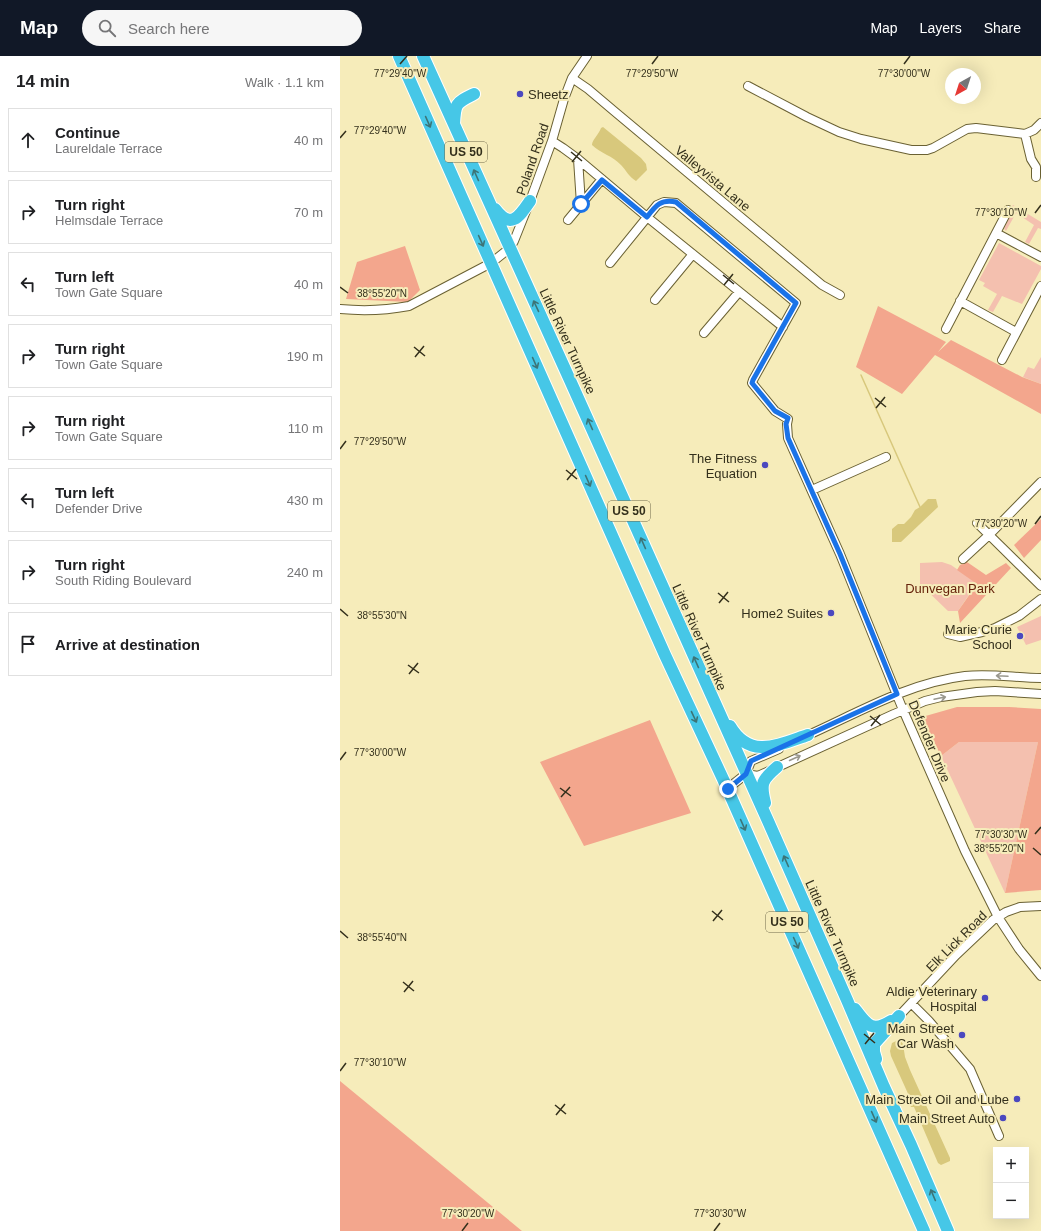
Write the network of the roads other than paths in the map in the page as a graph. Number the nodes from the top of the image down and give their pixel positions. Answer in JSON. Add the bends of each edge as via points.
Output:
{"nodes":[{"id":1,"x":399,"y":56,"type":"edge"},
{"id":2,"x":423,"y":56,"type":"edge"},
{"id":3,"x":587,"y":56,"type":"edge"},
{"id":4,"x":572,"y":78,"type":"junction"},
{"id":5,"x":748,"y":86,"type":"dead end"},
{"id":6,"x":474,"y":94,"type":"dead end"},
{"id":7,"x":1041,"y":123,"type":"edge"},
{"id":8,"x":454,"y":125,"type":"junction"},
{"id":9,"x":1025,"y":134,"type":"junction"},
{"id":10,"x":552,"y":141,"type":"junction"},
{"id":11,"x":578,"y":159,"type":"junction"},
{"id":12,"x":1036,"y":177,"type":"dead end"},
{"id":13,"x":602,"y":180,"type":"junction"},
{"id":14,"x":484,"y":192,"type":"junction"},
{"id":15,"x":530,"y":201,"type":"junction"},
{"id":16,"x":581,"y":204,"type":"junction"},
{"id":17,"x":1008,"y":210,"type":"dead end"},
{"id":18,"x":647,"y":217,"type":"junction"},
{"id":19,"x":568,"y":220,"type":"dead end"},
{"id":20,"x":996,"y":233,"type":"junction"},
{"id":21,"x":510,"y":248,"type":"junction"},
{"id":22,"x":693,"y":254,"type":"junction"},
{"id":23,"x":1041,"y":257,"type":"edge"},
{"id":24,"x":490,"y":263,"type":"junction"},
{"id":25,"x":610,"y":263,"type":"dead end"},
{"id":26,"x":1040,"y":289,"type":"edge"},
{"id":27,"x":739,"y":292,"type":"junction"},
{"id":28,"x":840,"y":295,"type":"dead end"},
{"id":29,"x":655,"y":300,"type":"dead end"},
{"id":30,"x":960,"y":301,"type":"junction"},
{"id":31,"x":340,"y":309,"type":"edge"},
{"id":32,"x":779,"y":325,"type":"junction"},
{"id":33,"x":946,"y":329,"type":"dead end"},
{"id":34,"x":1016,"y":332,"type":"junction"},
{"id":35,"x":704,"y":333,"type":"dead end"},
{"id":36,"x":1002,"y":360,"type":"dead end"},
{"id":37,"x":886,"y":457,"type":"dead end"},
{"id":38,"x":1041,"y":482,"type":"edge"},
{"id":39,"x":812,"y":490,"type":"junction"},
{"id":40,"x":977,"y":523,"type":"dead end"},
{"id":41,"x":989,"y":534,"type":"junction"},
{"id":42,"x":964,"y":559,"type":"dead end"},
{"id":43,"x":632,"y":580,"type":"junction"},
{"id":44,"x":1041,"y":586,"type":"edge"},
{"id":45,"x":1041,"y":599,"type":"edge"},
{"id":46,"x":948,"y":634,"type":"dead end"},
{"id":47,"x":1041,"y":678,"type":"edge"},
{"id":48,"x":708,"y":688,"type":"junction"},
{"id":49,"x":897,"y":694,"type":"junction"},
{"id":50,"x":1041,"y":694,"type":"edge"},
{"id":51,"x":677,"y":699,"type":"dead end"},
{"id":52,"x":903,"y":710,"type":"junction"},
{"id":53,"x":808,"y":735,"type":"junction"},
{"id":54,"x":777,"y":766,"type":"junction"},
{"id":55,"x":746,"y":774,"type":"junction"},
{"id":56,"x":728,"y":789,"type":"junction"},
{"id":57,"x":772,"y":831,"type":"junction"},
{"id":58,"x":1041,"y":906,"type":"edge"},
{"id":59,"x":998,"y":917,"type":"junction"},
{"id":60,"x":1041,"y":976,"type":"edge"},
{"id":61,"x":847,"y":1000,"type":"junction"},
{"id":62,"x":911,"y":1003,"type":"junction"},
{"id":63,"x":899,"y":1016,"type":"junction"},
{"id":64,"x":884,"y":1087,"type":"junction"},
{"id":65,"x":999,"y":1136,"type":"dead end"},
{"id":66,"x":924,"y":1231,"type":"edge"},
{"id":67,"x":948,"y":1231,"type":"edge"}],
"edges":[{"from":1,"to":24,"type":"highway","number":"US 50","one_way":true},
{"from":2,"to":8,"type":"highway","name":"Little River Turnpike","number":"US 50"},
{"from":3,"to":4,"type":"street","name":"Poland Road"},
{"from":4,"to":10,"type":"street","name":"Poland Road"},
{"from":4,"to":28,"type":"street","name":"Valleyvista Lane","via":[[820,282]]},
{"from":5,"to":9,"type":"street","via":[[839,132],[911,150],[928,150],[976,128]]},
{"from":6,"to":8,"type":"highway","via":[[457,105]]},
{"from":7,"to":9,"type":"street"},
{"from":14,"to":8,"type":"highway","name":"Little River Turnpike","number":"US 50","one_way":true},
{"from":9,"to":12,"type":"street","via":[[1031,159],[1036,167]]},
{"from":10,"to":11,"type":"street"},
{"from":10,"to":15,"type":"street","name":"Poland Road"},
{"from":11,"to":13,"type":"street"},
{"from":11,"to":16,"type":"street"},
{"from":13,"to":16,"type":"street"},
{"from":13,"to":18,"type":"street"},
{"from":14,"to":15,"type":"highway","via":[[504,219],[511,220],[519,216]]},
{"from":14,"to":21,"type":"highway","name":"Little River Turnpike","number":"US 50"},
{"from":15,"to":21,"type":"street","name":"Poland Road"},
{"from":16,"to":19,"type":"street"},
{"from":17,"to":20,"type":"street"},
{"from":18,"to":22,"type":"street"},
{"from":18,"to":25,"type":"street"},
{"from":18,"to":32,"type":"street","via":[[657,205],[664,202],[676,202],[680,205],[796,303]]},
{"from":20,"to":23,"type":"street"},
{"from":20,"to":30,"type":"street"},
{"from":21,"to":24,"type":"street","name":"Poland Road"},
{"from":48,"to":21,"type":"highway","name":"Little River Turnpike","number":"US 50","one_way":true},
{"from":22,"to":27,"type":"street"},
{"from":22,"to":29,"type":"street"},
{"from":24,"to":31,"type":"street","name":"Poland Road","via":[[409,306]]},
{"from":24,"to":43,"type":"highway","number":"US 50","one_way":true},
{"from":26,"to":34,"type":"street"},
{"from":27,"to":32,"type":"street"},
{"from":27,"to":35,"type":"street"},
{"from":30,"to":33,"type":"street"},
{"from":30,"to":34,"type":"street"},
{"from":32,"to":39,"type":"street","name":"Defender Drive","via":[[752,383],[775,411],[788,418],[788,438]]},
{"from":34,"to":36,"type":"street"},
{"from":37,"to":39,"type":"street"},
{"from":38,"to":41,"type":"street"},
{"from":39,"to":49,"type":"street","name":"Defender Drive"},
{"from":40,"to":41,"type":"street"},
{"from":41,"to":42,"type":"street"},
{"from":41,"to":44,"type":"street"},
{"from":43,"to":51,"type":"highway","via":[[640,613]]},
{"from":43,"to":56,"type":"highway","number":"US 50","one_way":true},
{"from":45,"to":46,"type":"street","via":[[1019,616],[995,628],[960,637]]},
{"from":47,"to":49,"type":"street","one_way":true,"via":[[965,676]]},
{"from":48,"to":53,"type":"highway","via":[[734,732],[748,744],[769,747]]},
{"from":48,"to":55,"type":"highway","name":"Little River Turnpike","number":"US 50"},
{"from":49,"to":52,"type":"street","name":"Defender Drive"},
{"from":49,"to":53,"type":"street"},
{"from":52,"to":50,"type":"street","one_way":true,"via":[[925,701],[976,692]]},
{"from":54,"to":52,"type":"street","one_way":true},
{"from":52,"to":59,"type":"street","name":"Defender Drive","via":[[947,812]]},
{"from":53,"to":55,"type":"street","via":[[751,761]]},
{"from":54,"to":55,"type":"street","via":[[758,776]]},
{"from":54,"to":57,"type":"highway","via":[[765,778],[762,787]]},
{"from":55,"to":56,"type":"street"},
{"from":55,"to":57,"type":"highway","name":"Little River Turnpike","number":"US 50"},
{"from":56,"to":66,"type":"highway","number":"US 50","one_way":true},
{"from":61,"to":57,"type":"highway","name":"Little River Turnpike","number":"US 50","one_way":true},
{"from":58,"to":59,"type":"street","name":"Elk Lick Road","via":[[1020,907]]},
{"from":59,"to":60,"type":"street","name":"Defender Drive"},
{"from":59,"to":62,"type":"street","name":"Elk Lick Road","via":[[986,926]]},
{"from":61,"to":63,"type":"highway","via":[[872,1026],[881,1027]]},
{"from":61,"to":64,"type":"highway","name":"Little River Turnpike","number":"US 50"},
{"from":62,"to":63,"type":"street","name":"Elk Lick Road"},
{"from":62,"to":65,"type":"street","via":[[970,1069]]},
{"from":63,"to":64,"type":"highway","via":[[874,1044]]},
{"from":67,"to":64,"type":"highway","name":"Little River Turnpike","number":"US 50","one_way":true}]}
